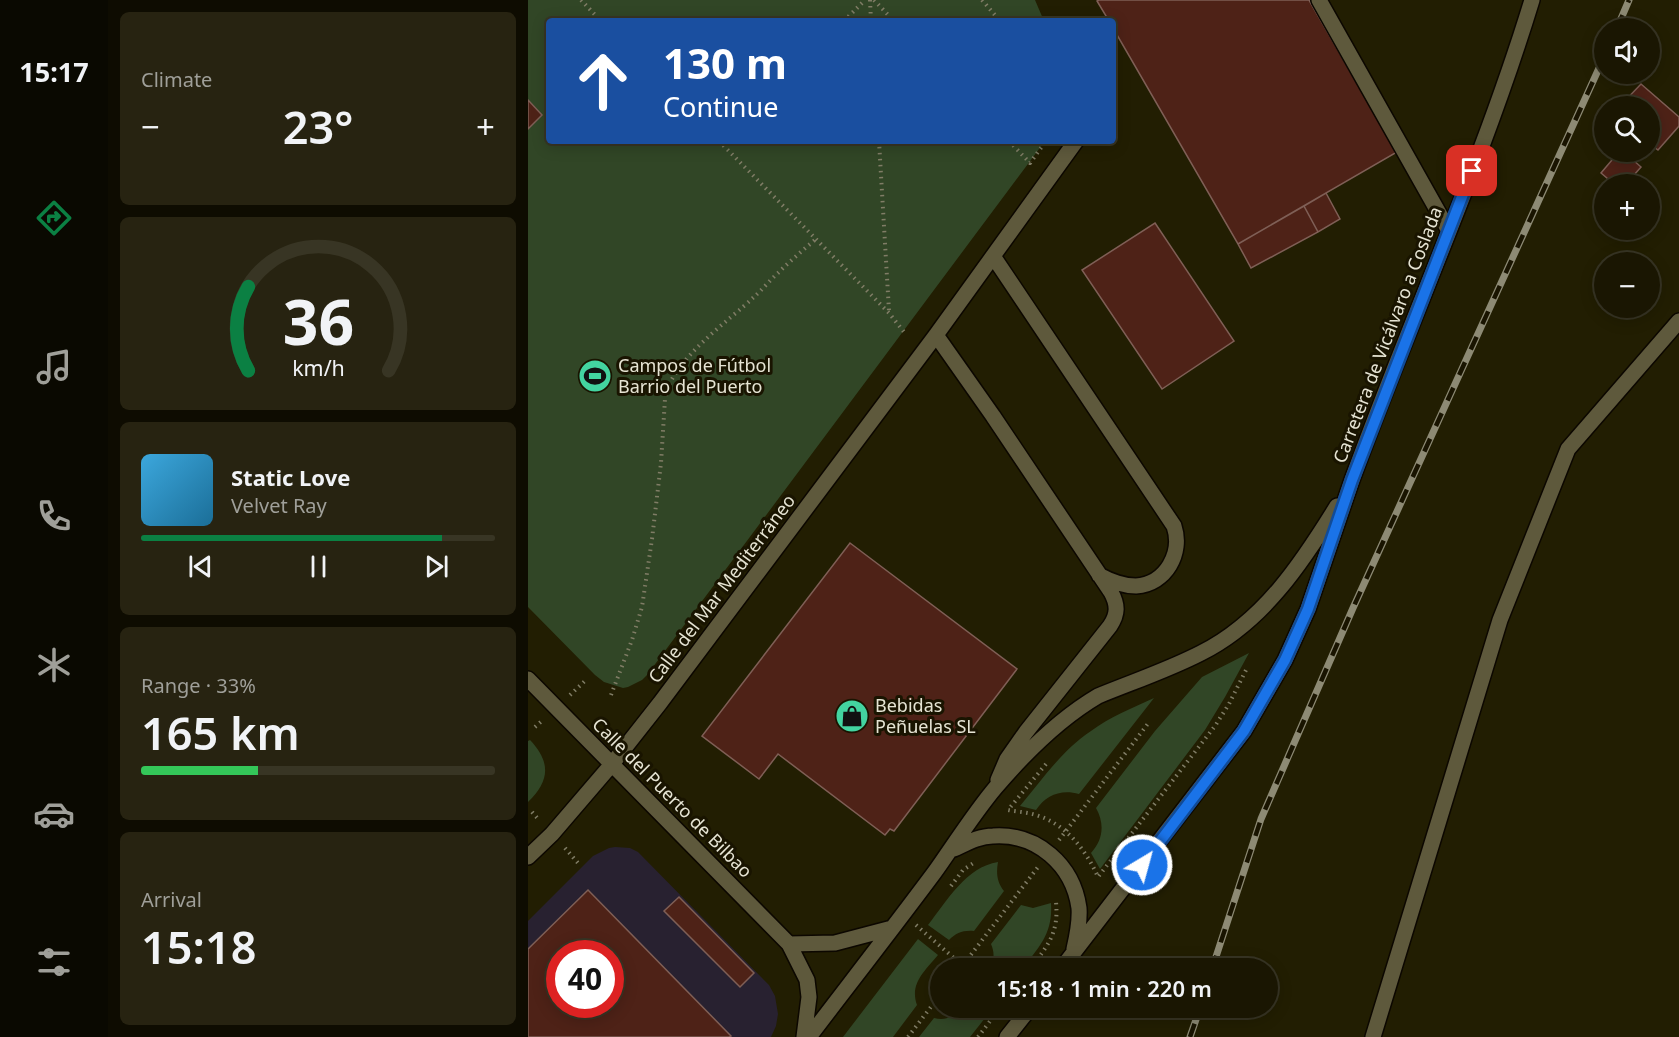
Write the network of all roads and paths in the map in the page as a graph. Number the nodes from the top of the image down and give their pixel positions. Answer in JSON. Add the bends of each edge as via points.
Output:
{"nodes":[{"id":1,"x":580,"y":0,"type":"edge"},
{"id":2,"x":865,"y":0,"type":"edge"},
{"id":3,"x":872,"y":0,"type":"edge"},
{"id":4,"x":982,"y":0,"type":"edge"},
{"id":5,"x":1319,"y":0,"type":"edge"},
{"id":6,"x":1532,"y":0,"type":"edge"},
{"id":7,"x":598,"y":18,"type":"edge"},
{"id":8,"x":847,"y":18,"type":"edge"},
{"id":9,"x":871,"y":18,"type":"edge"},
{"id":10,"x":891,"y":18,"type":"edge"},
{"id":11,"x":997,"y":18,"type":"edge"},
{"id":12,"x":724,"y":144,"type":"edge"},
{"id":13,"x":879,"y":144,"type":"edge"},
{"id":14,"x":1013,"y":144,"type":"edge"},
{"id":15,"x":1044,"y":144,"type":"edge"},
{"id":16,"x":1074,"y":144,"type":"edge"},
{"id":17,"x":1449,"y":231,"type":"junction"},
{"id":18,"x":816,"y":238,"type":"junction"},
{"id":19,"x":993,"y":256,"type":"junction"},
{"id":20,"x":889,"y":313,"type":"junction"},
{"id":21,"x":1679,"y":321,"type":"edge"},
{"id":22,"x":904,"y":332,"type":"dead end"},
{"id":23,"x":936,"y":335,"type":"junction"},
{"id":24,"x":1352,"y":480,"type":"junction"},
{"id":25,"x":1100,"y":575,"type":"junction"},
{"id":26,"x":1246,"y":670,"type":"dead end"},
{"id":27,"x":528,"y":679,"type":"edge"},
{"id":28,"x":611,"y":695,"type":"dead end"},
{"id":29,"x":1051,"y":758,"type":"dead end"},
{"id":30,"x":612,"y":764,"type":"junction"},
{"id":31,"x":995,"y":788,"type":"junction"},
{"id":32,"x":950,"y":851,"type":"junction"},
{"id":33,"x":528,"y":857,"type":"edge"},
{"id":34,"x":984,"y":859,"type":"dead end"},
{"id":35,"x":1030,"y":863,"type":"dead end"},
{"id":36,"x":1045,"y":875,"type":"dead end"},
{"id":37,"x":951,"y":886,"type":"dead end"},
{"id":38,"x":1056,"y":899,"type":"dead end"},
{"id":39,"x":903,"y":914,"type":"junction"},
{"id":40,"x":925,"y":920,"type":"dead end"},
{"id":41,"x":892,"y":928,"type":"junction"},
{"id":42,"x":919,"y":928,"type":"junction"},
{"id":43,"x":789,"y":944,"type":"junction"},
{"id":44,"x":1073,"y":955,"type":"junction"},
{"id":45,"x":954,"y":958,"type":"edge"},
{"id":46,"x":1039,"y":958,"type":"edge"},
{"id":47,"x":1070,"y":958,"type":"edge"},
{"id":48,"x":930,"y":1008,"type":"edge"},
{"id":49,"x":992,"y":1018,"type":"edge"},
{"id":50,"x":1022,"y":1018,"type":"edge"},
{"id":51,"x":804,"y":1037,"type":"edge"},
{"id":52,"x":809,"y":1037,"type":"edge"},
{"id":53,"x":908,"y":1037,"type":"edge"},
{"id":54,"x":978,"y":1037,"type":"edge"},
{"id":55,"x":1007,"y":1037,"type":"edge"},
{"id":56,"x":1373,"y":1037,"type":"edge"}],
"edges":[{"from":1,"to":7,"type":"path"},
{"from":2,"to":8,"type":"path"},
{"from":3,"to":9,"type":"path"},
{"from":3,"to":10,"type":"path"},
{"from":4,"to":11,"type":"path"},
{"from":5,"to":17,"type":"street"},
{"from":6,"to":17,"type":"street","name":"Carretera de Vicálvaro a Coslada"},
{"from":12,"to":18,"type":"path"},
{"from":13,"to":20,"type":"path"},
{"from":14,"to":15,"type":"path","via":[[1030,163]]},
{"from":16,"to":19,"type":"street","name":"Calle del Mar Mediterráneo"},
{"from":17,"to":24,"type":"street","name":"Carretera de Vicálvaro a Coslada"},
{"from":18,"to":20,"type":"path"},
{"from":18,"to":28,"type":"path","via":[[704,342],[670,380],[642,607]]},
{"from":19,"to":23,"type":"street","name":"Calle del Mar Mediterráneo"},
{"from":19,"to":25,"type":"street","via":[[1174,526],[1176,551],[1159,577],[1134,586]]},
{"from":20,"to":22,"type":"path"},
{"from":21,"to":56,"type":"street","via":[[1568,450],[1500,620]]},
{"from":23,"to":25,"type":"street"},
{"from":23,"to":30,"type":"street","name":"Calle del Mar Mediterráneo"},
{"from":24,"to":31,"type":"street","via":[[1315,542],[1274,597],[1257,612],[1201,653],[1098,696],[1073,712]]},
{"from":24,"to":44,"type":"street","via":[[1308,609],[1256,713]]},
{"from":25,"to":31,"type":"street","via":[[1116,602],[1113,622],[1015,747]]},
{"from":26,"to":29,"type":"path","via":[[1215,726],[1098,877],[1080,845],[1066,831],[1036,815],[1008,810]]},
{"from":27,"to":30,"type":"street","name":"Calle del Puerto de Bilbao"},
{"from":30,"to":33,"type":"street","name":"Calle del Mar Mediterráneo"},
{"from":30,"to":43,"type":"street","name":"Calle del Puerto de Bilbao"},
{"from":31,"to":32,"type":"street"},
{"from":32,"to":39,"type":"street"},
{"from":32,"to":44,"type":"street","via":[[972,840],[1012,836],[1049,853],[1065,869],[1075,888],[1079,910]]},
{"from":34,"to":37,"type":"path","via":[[963,870]]},
{"from":35,"to":36,"type":"path"},
{"from":38,"to":46,"type":"path","via":[[1054,934]]},
{"from":39,"to":41,"type":"street"},
{"from":39,"to":42,"type":"path"},
{"from":40,"to":42,"type":"path"},
{"from":41,"to":43,"type":"street","via":[[835,943]]},
{"from":41,"to":52,"type":"street"},
{"from":42,"to":45,"type":"path"},
{"from":43,"to":51,"type":"street","name":"Calle del Puerto de Bilbao","via":[[807,980]]},
{"from":44,"to":47,"type":"street"},
{"from":48,"to":53,"type":"path"},
{"from":49,"to":54,"type":"path"},
{"from":50,"to":55,"type":"street"}]}
